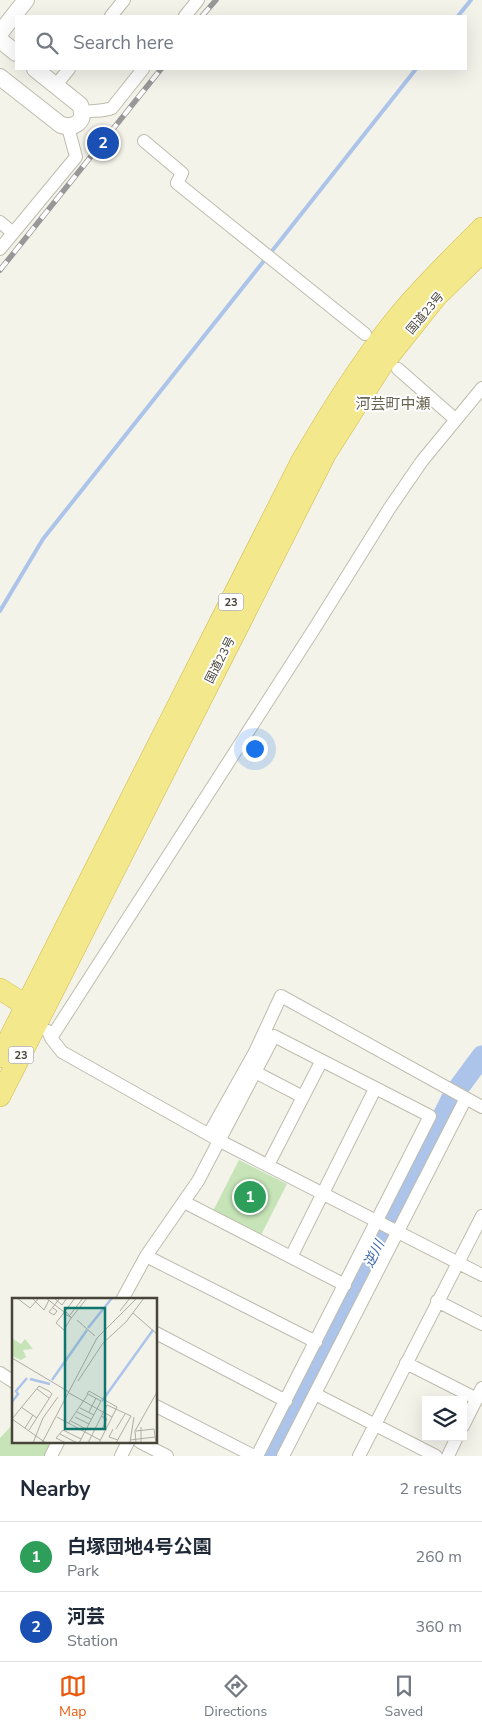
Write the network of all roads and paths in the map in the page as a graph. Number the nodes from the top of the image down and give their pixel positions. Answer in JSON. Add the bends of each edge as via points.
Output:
{"nodes":[{"id":1,"x":26,"y":0,"type":"edge"},
{"id":2,"x":124,"y":0,"type":"edge"},
{"id":3,"x":198,"y":0,"type":"edge"},
{"id":4,"x":112,"y":15,"type":"edge"},
{"id":5,"x":186,"y":15,"type":"edge"},
{"id":6,"x":0,"y":33,"type":"edge"},
{"id":7,"x":0,"y":40,"type":"edge"},
{"id":8,"x":15,"y":52,"type":"edge"},
{"id":9,"x":36,"y":70,"type":"edge"},
{"id":10,"x":68,"y":70,"type":"edge"},
{"id":11,"x":142,"y":70,"type":"edge"},
{"id":12,"x":0,"y":77,"type":"edge"},
{"id":13,"x":56,"y":86,"type":"junction"},
{"id":14,"x":83,"y":112,"type":"junction"},
{"id":15,"x":68,"y":127,"type":"junction"},
{"id":16,"x":144,"y":141,"type":"dead end"},
{"id":17,"x":0,"y":222,"type":"edge"},
{"id":18,"x":482,"y":228,"type":"edge"},
{"id":19,"x":14,"y":233,"type":"junction"},
{"id":20,"x":0,"y":249,"type":"edge"},
{"id":21,"x":482,"y":252,"type":"edge"},
{"id":22,"x":366,"y":334,"type":"dead end"},
{"id":23,"x":398,"y":369,"type":"dead end"},
{"id":24,"x":482,"y":388,"type":"edge"},
{"id":25,"x":455,"y":419,"type":"junction"},
{"id":26,"x":0,"y":989,"type":"edge"},
{"id":27,"x":34,"y":1010,"type":"junction"},
{"id":28,"x":51,"y":1038,"type":"junction"},
{"id":29,"x":0,"y":1057,"type":"edge"},
{"id":30,"x":321,"y":1062,"type":"junction"},
{"id":31,"x":255,"y":1072,"type":"junction"},
{"id":32,"x":375,"y":1089,"type":"junction"},
{"id":33,"x":460,"y":1094,"type":"junction"},
{"id":34,"x":0,"y":1096,"type":"edge"},
{"id":35,"x":303,"y":1097,"type":"junction"},
{"id":36,"x":482,"y":1107,"type":"edge"},
{"id":37,"x":214,"y":1137,"type":"junction"},
{"id":38,"x":268,"y":1165,"type":"junction"},
{"id":39,"x":323,"y":1193,"type":"junction"},
{"id":40,"x":184,"y":1202,"type":"junction"},
{"id":41,"x":379,"y":1222,"type":"junction"},
{"id":42,"x":480,"y":1223,"type":"edge"},
{"id":43,"x":397,"y":1232,"type":"junction"},
{"id":44,"x":146,"y":1256,"type":"junction"},
{"id":45,"x":291,"y":1257,"type":"junction"},
{"id":46,"x":457,"y":1262,"type":"junction"},
{"id":47,"x":482,"y":1275,"type":"edge"},
{"id":48,"x":345,"y":1285,"type":"junction"},
{"id":49,"x":123,"y":1298,"type":"edge"},
{"id":50,"x":437,"y":1302,"type":"junction"},
{"id":51,"x":482,"y":1324,"type":"edge"},
{"id":52,"x":158,"y":1335,"type":"edge"},
{"id":53,"x":316,"y":1342,"type":"junction"},
{"id":54,"x":406,"y":1363,"type":"junction"},
{"id":55,"x":0,"y":1374,"type":"edge"},
{"id":56,"x":12,"y":1381,"type":"edge"},
{"id":57,"x":314,"y":1394,"type":"junction"},
{"id":58,"x":479,"y":1394,"type":"edge"},
{"id":59,"x":286,"y":1400,"type":"junction"},
{"id":60,"x":158,"y":1407,"type":"edge"},
{"id":61,"x":467,"y":1418,"type":"edge"},
{"id":62,"x":374,"y":1425,"type":"junction"},
{"id":63,"x":455,"y":1441,"type":"edge"},
{"id":64,"x":57,"y":1444,"type":"edge"},
{"id":65,"x":127,"y":1444,"type":"edge"},
{"id":66,"x":144,"y":1444,"type":"edge"},
{"id":67,"x":422,"y":1453,"type":"edge"},
{"id":68,"x":51,"y":1456,"type":"edge"},
{"id":69,"x":121,"y":1456,"type":"edge"},
{"id":70,"x":167,"y":1456,"type":"edge"},
{"id":71,"x":255,"y":1456,"type":"edge"},
{"id":72,"x":283,"y":1456,"type":"edge"},
{"id":73,"x":359,"y":1456,"type":"edge"},
{"id":74,"x":436,"y":1456,"type":"edge"},
{"id":75,"x":448,"y":1456,"type":"edge"}],
"edges":[{"from":1,"to":6,"type":"street"},
{"from":2,"to":4,"type":"street"},
{"from":3,"to":5,"type":"street"},
{"from":7,"to":8,"type":"street"},
{"from":9,"to":13,"type":"street"},
{"from":10,"to":13,"type":"street"},
{"from":11,"to":14,"type":"street","via":[[112,108]]},
{"from":12,"to":15,"type":"street","via":[[60,125]]},
{"from":13,"to":14,"type":"street","via":[[80,105]]},
{"from":14,"to":15,"type":"street","via":[[78,123]]},
{"from":15,"to":19,"type":"street","via":[[76,157]]},
{"from":16,"to":22,"type":"street","via":[[182,173],[177,183]]},
{"from":17,"to":19,"type":"street"},
{"from":18,"to":27,"type":"highway","name":"国道23号","number":"23","via":[[396,320],[335,404],[301,462]]},
{"from":19,"to":20,"type":"street"},
{"from":21,"to":27,"type":"highway","name":"国道23号","number":"23","via":[[438,296],[382,365],[326,454]]},
{"from":23,"to":25,"type":"street"},
{"from":24,"to":25,"type":"street"},
{"from":25,"to":28,"type":"street","via":[[389,509]]},
{"from":26,"to":27,"type":"highway"},
{"from":27,"to":28,"type":"street"},
{"from":27,"to":29,"type":"highway","name":"国道23号","number":"23"},
{"from":27,"to":34,"type":"highway","name":"国道23号","number":"23"},
{"from":28,"to":37,"type":"street","via":[[62,1052]]},
{"from":30,"to":31,"type":"street","via":[[274,1036]]},
{"from":30,"to":32,"type":"street"},
{"from":30,"to":35,"type":"street"},
{"from":31,"to":35,"type":"street"},
{"from":31,"to":37,"type":"street"},
{"from":32,"to":39,"type":"street"},
{"from":32,"to":41,"type":"street","via":[[430,1116]]},
{"from":33,"to":36,"type":"street"},
{"from":33,"to":37,"type":"street","via":[[281,996]]},
{"from":33,"to":43,"type":"street"},
{"from":35,"to":38,"type":"street"},
{"from":37,"to":38,"type":"street"},
{"from":37,"to":40,"type":"street"},
{"from":38,"to":39,"type":"street"},
{"from":39,"to":41,"type":"street"},
{"from":39,"to":45,"type":"street"},
{"from":40,"to":44,"type":"street"},
{"from":40,"to":45,"type":"street"},
{"from":41,"to":43,"type":"street"},
{"from":41,"to":48,"type":"street"},
{"from":42,"to":46,"type":"street"},
{"from":43,"to":46,"type":"street"},
{"from":43,"to":57,"type":"street"},
{"from":44,"to":49,"type":"street"},
{"from":44,"to":53,"type":"street"},
{"from":45,"to":48,"type":"street"},
{"from":46,"to":47,"type":"street"},
{"from":46,"to":50,"type":"street"},
{"from":48,"to":53,"type":"street"},
{"from":50,"to":51,"type":"street"},
{"from":50,"to":54,"type":"street"},
{"from":52,"to":59,"type":"street"},
{"from":53,"to":59,"type":"street"},
{"from":54,"to":58,"type":"street"},
{"from":54,"to":62,"type":"street"},
{"from":55,"to":56,"type":"street"},
{"from":57,"to":62,"type":"street"},
{"from":57,"to":72,"type":"street"},
{"from":58,"to":61,"type":"street"},
{"from":59,"to":71,"type":"street"},
{"from":60,"to":71,"type":"street"},
{"from":62,"to":67,"type":"street"},
{"from":62,"to":73,"type":"street"},
{"from":63,"to":75,"type":"street"},
{"from":64,"to":68,"type":"street"},
{"from":65,"to":69,"type":"street"},
{"from":66,"to":70,"type":"street"},
{"from":67,"to":74,"type":"street"}]}
